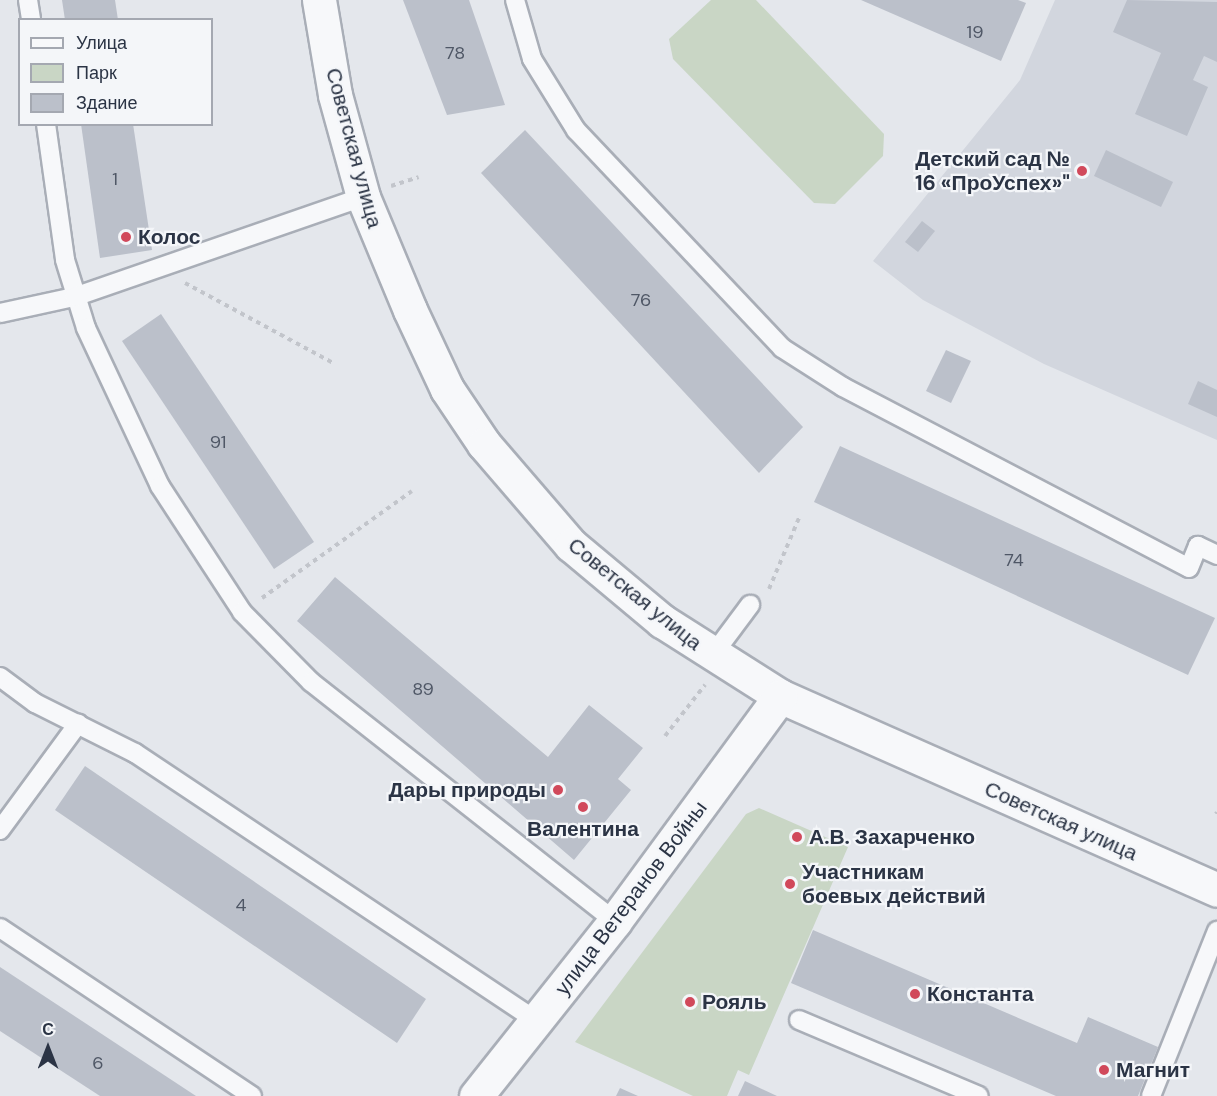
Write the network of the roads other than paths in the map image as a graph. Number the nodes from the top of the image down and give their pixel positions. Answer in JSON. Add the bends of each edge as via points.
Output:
{"nodes":[{"id":1,"x":28,"y":0,"type":"edge"},
{"id":2,"x":319,"y":0,"type":"edge"},
{"id":3,"x":515,"y":0,"type":"edge"},
{"id":4,"x":31,"y":18,"type":"edge"},
{"id":5,"x":46,"y":126,"type":"edge"},
{"id":6,"x":363,"y":196,"type":"junction"},
{"id":7,"x":74,"y":297,"type":"junction"},
{"id":8,"x":0,"y":313,"type":"edge"},
{"id":9,"x":1217,"y":555,"type":"edge"},
{"id":10,"x":750,"y":605,"type":"dead end"},
{"id":11,"x":712,"y":656,"type":"junction"},
{"id":12,"x":0,"y":677,"type":"edge"},
{"id":13,"x":780,"y":696,"type":"junction"},
{"id":14,"x":78,"y":724,"type":"junction"},
{"id":15,"x":0,"y":830,"type":"edge"},
{"id":16,"x":1217,"y":890,"type":"edge"},
{"id":17,"x":615,"y":921,"type":"junction"},
{"id":18,"x":0,"y":928,"type":"edge"},
{"id":19,"x":1217,"y":931,"type":"edge"},
{"id":20,"x":799,"y":1020,"type":"dead end"},
{"id":21,"x":537,"y":1021,"type":"junction"},
{"id":22,"x":252,"y":1096,"type":"edge"},
{"id":23,"x":476,"y":1096,"type":"edge"},
{"id":24,"x":979,"y":1096,"type":"edge"},
{"id":25,"x":1151,"y":1096,"type":"edge"}],
"edges":[{"from":1,"to":4,"type":"lane"},
{"from":2,"to":6,"type":"street","name":"Советская улица","via":[[335,95]]},
{"from":3,"to":9,"type":"lane","via":[[532,59],[576,130],[782,348],[843,387],[1190,568],[1198,546]]},
{"from":5,"to":7,"type":"lane"},
{"from":6,"to":7,"type":"lane"},
{"from":6,"to":11,"type":"street","name":"Советская улица","via":[[447,389],[484,444],[572,545]]},
{"from":7,"to":8,"type":"lane"},
{"from":7,"to":17,"type":"lane","via":[[160,486],[242,612],[310,682]]},
{"from":10,"to":11,"type":"lane"},
{"from":11,"to":13,"type":"street","name":"Советская улица"},
{"from":12,"to":14,"type":"lane","via":[[36,704]]},
{"from":13,"to":16,"type":"street","name":"Советская улица"},
{"from":13,"to":17,"type":"street","name":"улица Ветеранов Войны"},
{"from":14,"to":15,"type":"lane"},
{"from":14,"to":21,"type":"lane","via":[[135,753]]},
{"from":17,"to":21,"type":"street","name":"улица Ветеранов Войны"},
{"from":18,"to":22,"type":"lane"},
{"from":19,"to":25,"type":"lane"},
{"from":20,"to":24,"type":"lane"},
{"from":21,"to":23,"type":"street","name":"улица Ветеранов Войны"}]}
